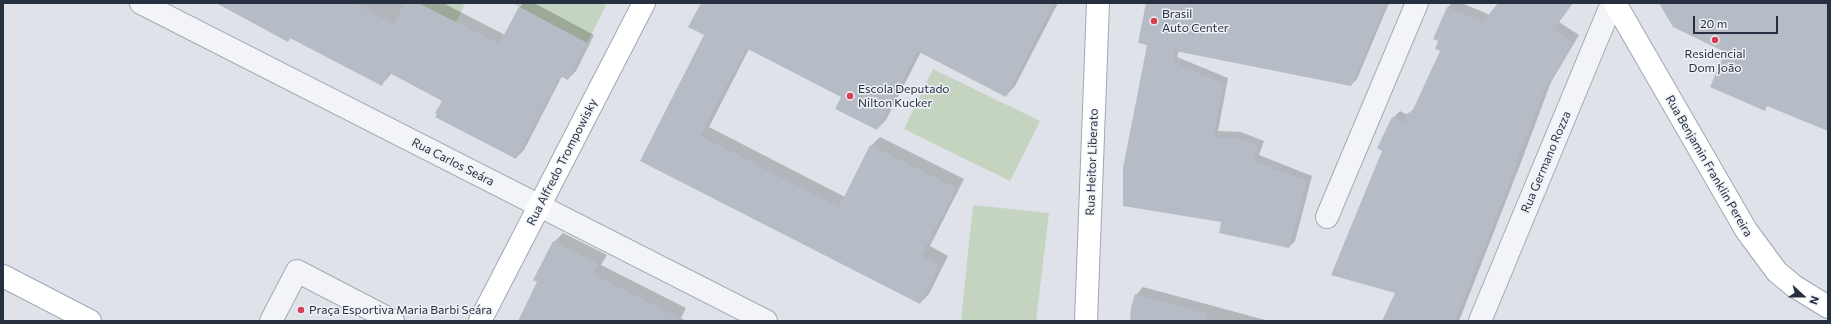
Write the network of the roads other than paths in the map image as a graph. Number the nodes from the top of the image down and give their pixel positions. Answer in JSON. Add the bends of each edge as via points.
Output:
{"nodes":[{"id":1,"x":141,"y":3,"type":"edge"},
{"id":2,"x":644,"y":3,"type":"edge"},
{"id":3,"x":1098,"y":3,"type":"edge"},
{"id":4,"x":1417,"y":3,"type":"edge"},
{"id":5,"x":1614,"y":3,"type":"edge"},
{"id":6,"x":539,"y":206,"type":"junction"},
{"id":7,"x":1327,"y":217,"type":"dead end"},
{"id":8,"x":3,"y":276,"type":"edge"},
{"id":9,"x":1828,"y":306,"type":"edge"},
{"id":10,"x":90,"y":321,"type":"edge"},
{"id":11,"x":271,"y":321,"type":"edge"},
{"id":12,"x":393,"y":321,"type":"edge"},
{"id":13,"x":480,"y":321,"type":"edge"},
{"id":14,"x":766,"y":321,"type":"edge"},
{"id":15,"x":1086,"y":321,"type":"edge"},
{"id":16,"x":1480,"y":321,"type":"edge"}],
"edges":[{"from":1,"to":6,"type":"street","name":"Rua Carlos Seára"},
{"from":2,"to":6,"type":"main road","name":"Rua Alfredo Trompowisky"},
{"from":3,"to":15,"type":"main road","name":"Rua Heitor Liberato"},
{"from":4,"to":7,"type":"street"},
{"from":5,"to":9,"type":"main road","name":"Rua Benjamin Franklin Pereira","via":[[1746,230],[1777,272],[1794,286]]},
{"from":5,"to":16,"type":"street","name":"Rua Germano Rozza"},
{"from":6,"to":13,"type":"main road","name":"Rua Alfredo Trompowisky"},
{"from":6,"to":14,"type":"street","name":"Rua Carlos Seára"},
{"from":8,"to":10,"type":"main road"},
{"from":11,"to":12,"type":"street","via":[[297,271]]}]}
